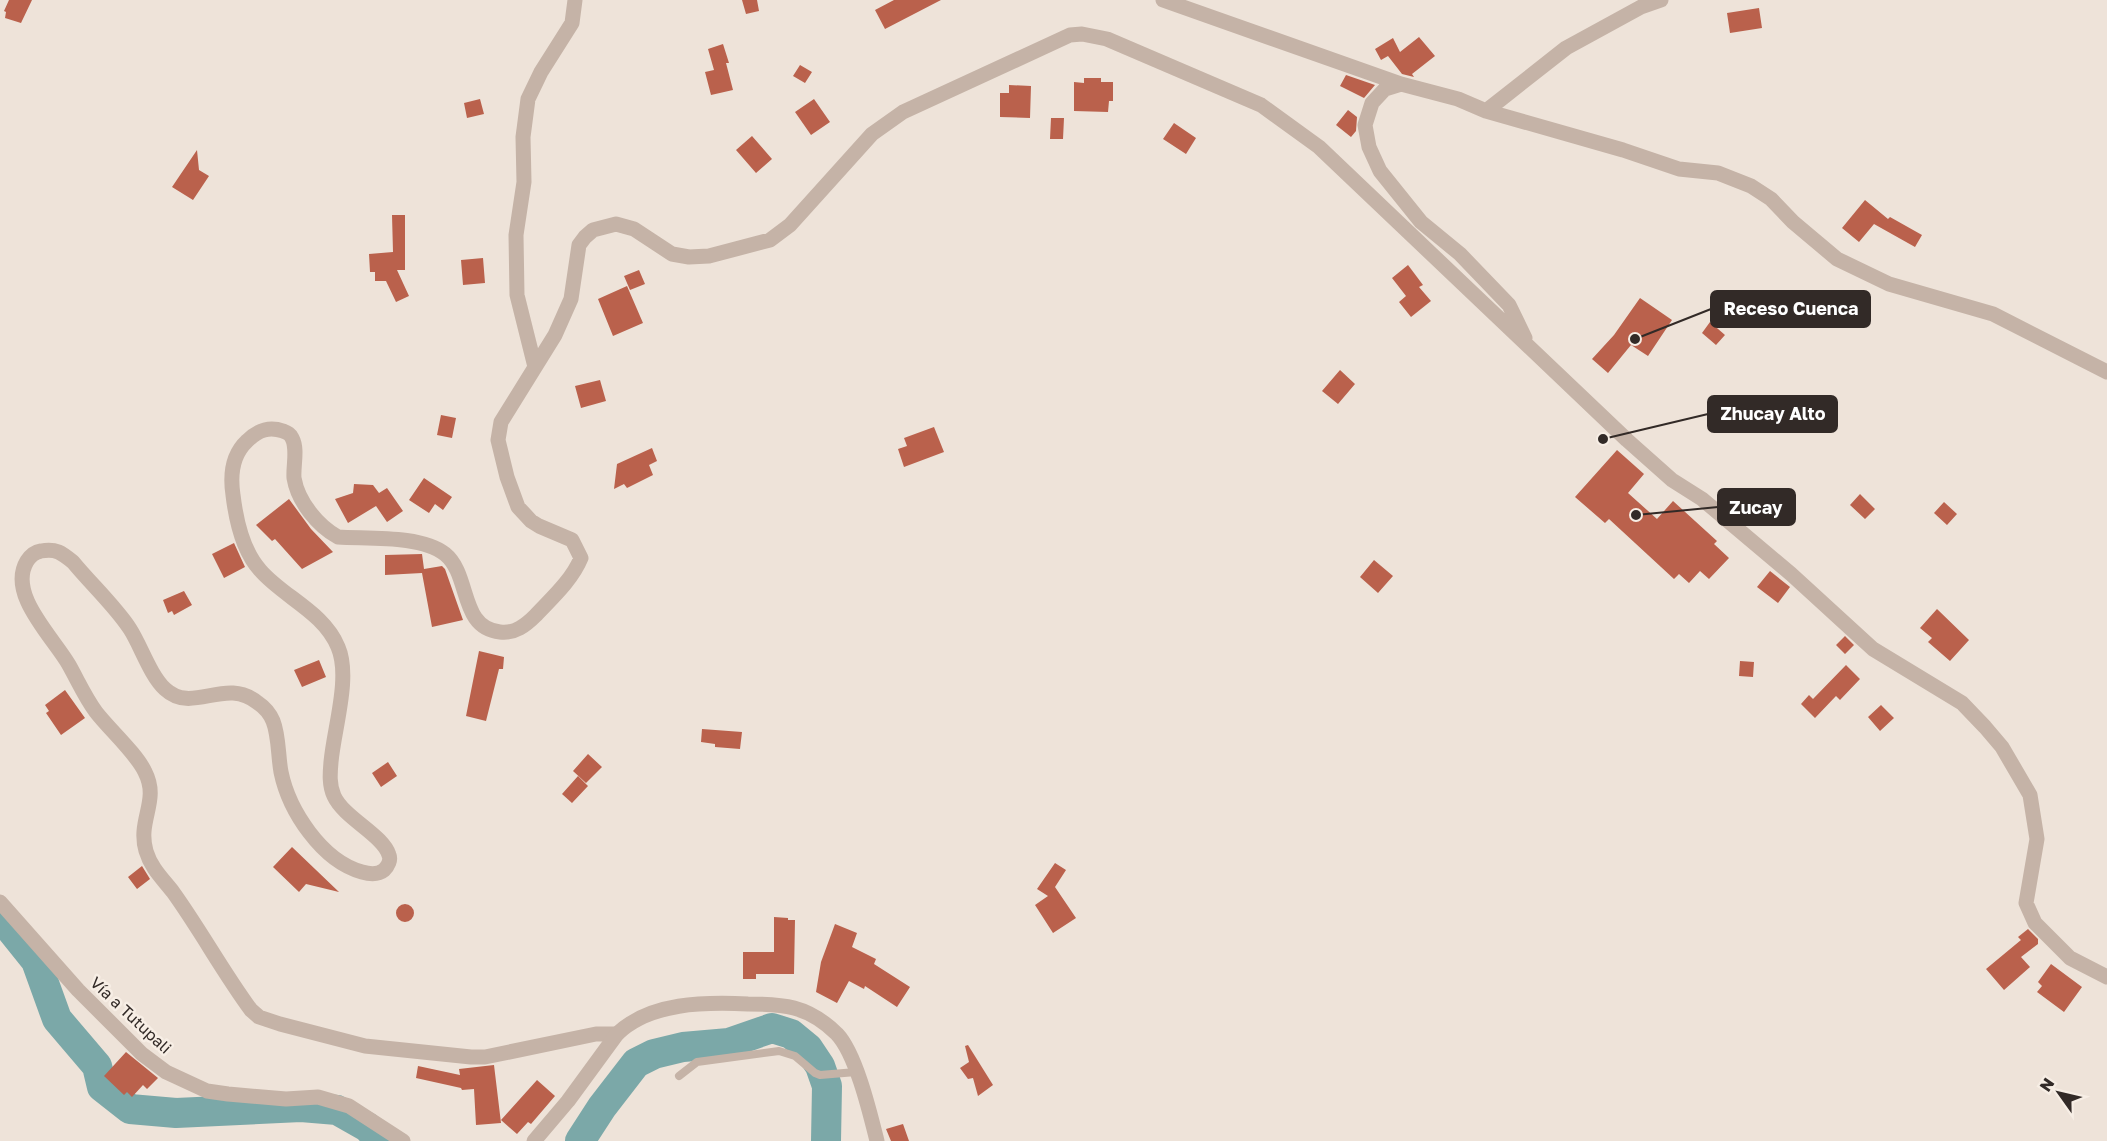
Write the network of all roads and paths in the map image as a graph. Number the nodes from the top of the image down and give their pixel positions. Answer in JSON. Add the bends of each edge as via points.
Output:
{"nodes":[{"id":1,"x":575,"y":0,"type":"edge"},
{"id":2,"x":1163,"y":0,"type":"edge"},
{"id":3,"x":1661,"y":0,"type":"edge"},
{"id":4,"x":1401,"y":84,"type":"junction"},
{"id":5,"x":1486,"y":111,"type":"junction"},
{"id":6,"x":1531,"y":349,"type":"junction"},
{"id":7,"x":535,"y":367,"type":"junction"},
{"id":8,"x":2107,"y":372,"type":"edge"},
{"id":9,"x":0,"y":902,"type":"edge"},
{"id":10,"x":2106,"y":977,"type":"edge"},
{"id":11,"x":617,"y":1034,"type":"junction"},
{"id":12,"x":852,"y":1073,"type":"junction"},
{"id":13,"x":679,"y":1076,"type":"dead end"},
{"id":14,"x":403,"y":1141,"type":"edge"},
{"id":15,"x":534,"y":1141,"type":"edge"},
{"id":16,"x":877,"y":1141,"type":"edge"}],
"edges":[{"from":1,"to":7,"type":"street","via":[[572,23],[528,99],[523,137],[524,182],[516,235],[517,295]]},
{"from":2,"to":4,"type":"street"},
{"from":3,"to":5,"type":"street","via":[[1566,48]]},
{"from":4,"to":5,"type":"street"},
{"from":4,"to":6,"type":"street","via":[[1385,88],[1372,103],[1365,125],[1369,147],[1380,171],[1421,222],[1460,254],[1509,305]]},
{"from":5,"to":8,"type":"street","via":[[1680,169],[1718,173],[1751,186],[1771,199],[1837,259],[1888,284],[1993,314]]},
{"from":6,"to":7,"type":"street","via":[[1319,147],[1269,111],[1107,39],[1082,34],[1070,35],[903,112],[872,134],[790,225],[770,240],[709,256],[689,257],[672,254],[628,227],[616,224],[593,230],[579,245],[570,299],[555,335]]},
{"from":6,"to":10,"type":"street","via":[[1626,440],[1791,573],[1873,649],[1962,703],[1985,727],[2002,747],[2030,795],[2037,839],[2026,903],[2035,923],[2070,957]]},
{"from":7,"to":11,"type":"street","via":[[501,422],[498,440],[502,460],[518,507],[539,526],[572,540],[581,558],[576,570],[525,626],[504,633],[482,626],[471,612],[454,566],[438,550],[413,542],[338,537],[328,532],[311,515],[298,490],[289,434],[263,429],[247,441],[232,468],[233,498],[251,558],[261,572],[332,633],[342,656],[330,780],[334,797],[389,853],[386,868],[379,873],[350,868],[314,838],[285,791],[272,720],[254,699],[233,692],[187,699],[165,689],[130,628],[73,562],[52,548],[30,557],[22,569],[22,585],[29,606],[95,711],[144,769],[152,786],[142,836],[147,854],[251,1011],[280,1024],[365,1046],[471,1057],[596,1034]]},
{"from":9,"to":14,"type":"street","name":"Vía a Tutupali","via":[[78,990],[142,1054],[166,1072],[207,1091],[286,1098],[318,1096],[349,1106]]},
{"from":11,"to":12,"type":"street","via":[[634,1021],[664,1010],[710,1002],[778,1005],[815,1016],[838,1035],[850,1056]]},
{"from":11,"to":15,"type":"street"},
{"from":12,"to":13,"type":"lane","via":[[820,1075],[795,1056],[779,1051],[697,1062]]},
{"from":12,"to":16,"type":"street"}]}
